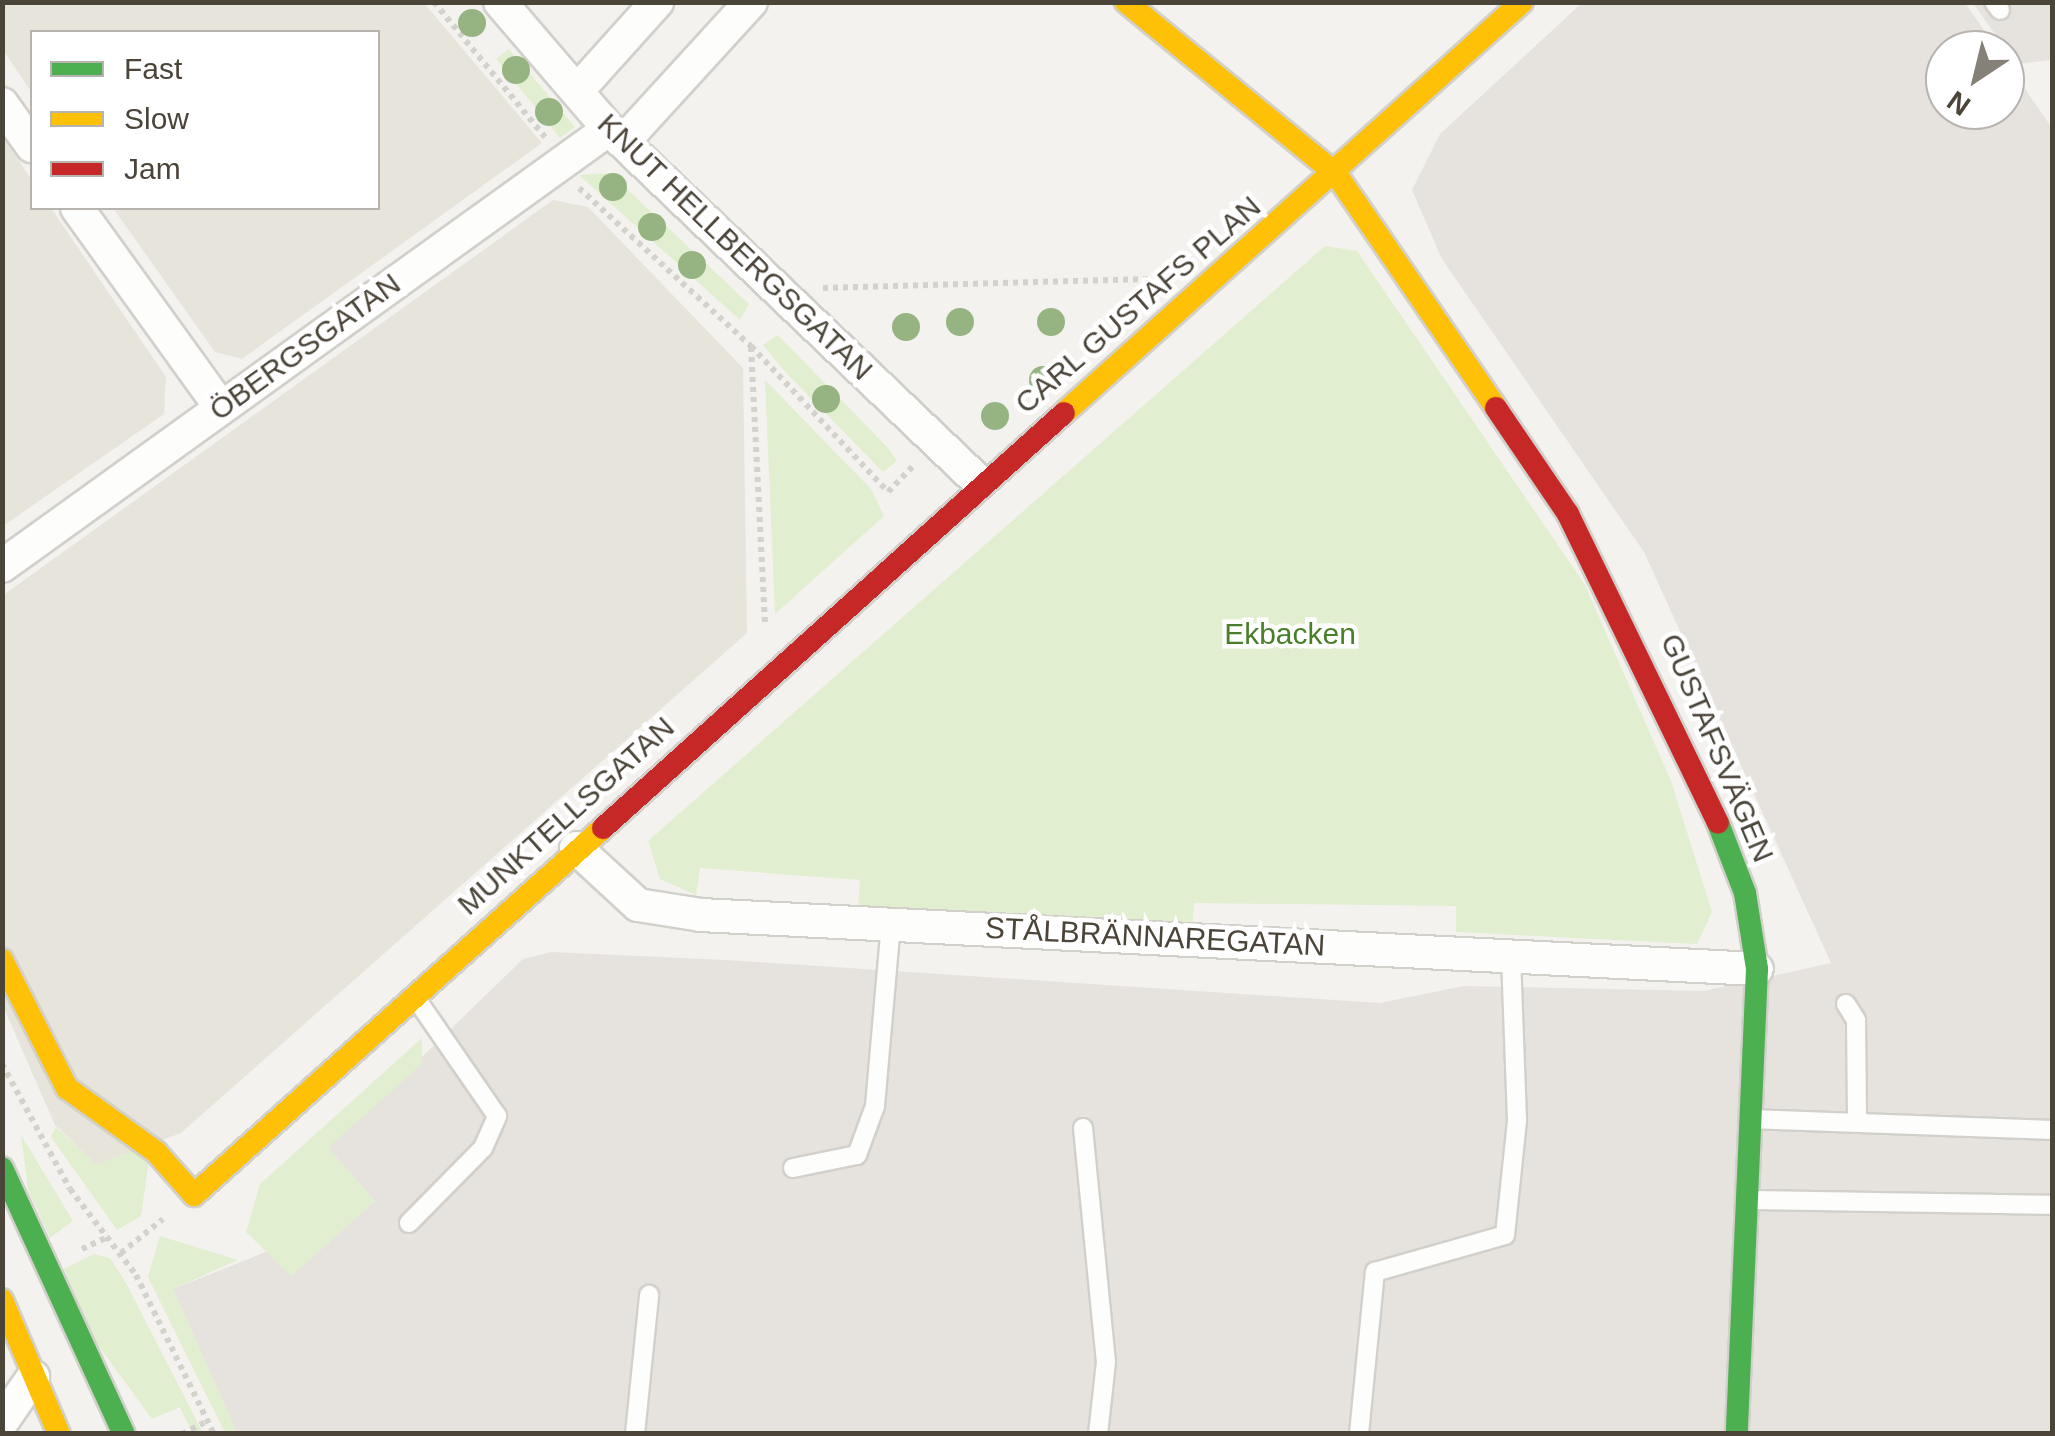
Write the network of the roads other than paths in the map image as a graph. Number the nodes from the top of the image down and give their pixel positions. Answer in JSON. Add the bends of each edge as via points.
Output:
{"nodes":[{"id":1,"x":500,"y":2,"type":"edge"},
{"id":2,"x":657,"y":2,"type":"edge"},
{"id":3,"x":751,"y":2,"type":"edge"},
{"id":4,"x":1126,"y":2,"type":"edge"},
{"id":5,"x":1522,"y":2,"type":"edge"},
{"id":6,"x":576,"y":90,"type":"junction"},
{"id":7,"x":2,"y":104,"type":"edge"},
{"id":8,"x":616,"y":136,"type":"junction"},
{"id":9,"x":30,"y":143,"type":"edge"},
{"id":10,"x":1336,"y":174,"type":"junction"},
{"id":11,"x":78,"y":210,"type":"edge"},
{"id":12,"x":220,"y":408,"type":"junction"},
{"id":13,"x":979,"y":482,"type":"junction"},
{"id":14,"x":2,"y":566,"type":"edge"},
{"id":15,"x":576,"y":848,"type":"junction"},
{"id":16,"x":890,"y":924,"type":"junction"},
{"id":17,"x":1511,"y":955,"type":"junction"},
{"id":18,"x":2,"y":960,"type":"edge"},
{"id":19,"x":1757,"y":969,"type":"junction"},
{"id":20,"x":414,"y":995,"type":"junction"},
{"id":21,"x":1846,"y":1004,"type":"dead end"},
{"id":22,"x":1750,"y":1119,"type":"junction"},
{"id":23,"x":1858,"y":1120,"type":"junction"},
{"id":24,"x":1082,"y":1128,"type":"dead end"},
{"id":25,"x":2052,"y":1130,"type":"edge"},
{"id":26,"x":2,"y":1168,"type":"edge"},
{"id":27,"x":794,"y":1168,"type":"dead end"},
{"id":28,"x":1746,"y":1200,"type":"junction"},
{"id":29,"x":2052,"y":1205,"type":"edge"},
{"id":30,"x":409,"y":1223,"type":"dead end"},
{"id":31,"x":649,"y":1294,"type":"dead end"},
{"id":32,"x":2,"y":1300,"type":"edge"},
{"id":33,"x":59,"y":1363,"type":"junction"},
{"id":34,"x":2,"y":1388,"type":"edge"},
{"id":35,"x":2,"y":1422,"type":"edge"},
{"id":36,"x":60,"y":1434,"type":"edge"},
{"id":37,"x":124,"y":1434,"type":"edge"},
{"id":38,"x":635,"y":1434,"type":"edge"},
{"id":39,"x":1098,"y":1434,"type":"edge"},
{"id":40,"x":1359,"y":1434,"type":"edge"},
{"id":41,"x":1737,"y":1434,"type":"edge"}],
"edges":[{"from":1,"to":6,"type":"street","name":"KNUT HELLBERGSGATAN"},
{"from":2,"to":6,"type":"street"},
{"from":3,"to":8,"type":"street","name":"ÖBERGSGATAN"},
{"from":4,"to":10,"type":"street","name":"GUSTAFSVÄGEN"},
{"from":5,"to":10,"type":"street"},
{"from":6,"to":8,"type":"street","name":"KNUT HELLBERGSGATAN"},
{"from":7,"to":9,"type":"street"},
{"from":8,"to":12,"type":"street","name":"ÖBERGSGATAN","via":[[560,164]]},
{"from":8,"to":13,"type":"street","name":"KNUT HELLBERGSGATAN"},
{"from":10,"to":13,"type":"street","name":"CARL GUSTAFS PLAN"},
{"from":10,"to":19,"type":"street","name":"GUSTAFSVÄGEN","via":[[1568,514],[1636,632],[1745,893]]},
{"from":11,"to":12,"type":"street"},
{"from":12,"to":14,"type":"street","name":"ÖBERGSGATAN"},
{"from":13,"to":15,"type":"street","name":"MUNKTELLSGATAN"},
{"from":15,"to":16,"type":"street","name":"STÅLBRÄNNAREGATAN","via":[[638,905]]},
{"from":15,"to":20,"type":"street","name":"MUNKTELLSGATAN"},
{"from":16,"to":17,"type":"street","name":"STÅLBRÄNNAREGATAN"},
{"from":16,"to":27,"type":"lane","via":[[875,1106],[857,1155]]},
{"from":17,"to":19,"type":"street","name":"STÅLBRÄNNAREGATAN"},
{"from":17,"to":40,"type":"lane","via":[[1517,1120],[1505,1235],[1375,1272]]},
{"from":18,"to":20,"type":"street","name":"MUNKTELLSGATAN","via":[[68,1088],[156,1152],[194,1195]]},
{"from":19,"to":22,"type":"street","name":"GUSTAFSVÄGEN"},
{"from":20,"to":30,"type":"lane","via":[[497,1116],[483,1148]]},
{"from":21,"to":23,"type":"lane","via":[[1856,1020]]},
{"from":22,"to":23,"type":"lane"},
{"from":22,"to":28,"type":"street","name":"GUSTAFSVÄGEN"},
{"from":23,"to":25,"type":"lane"},
{"from":24,"to":39,"type":"lane","via":[[1106,1362]]},
{"from":26,"to":33,"type":"street"},
{"from":28,"to":29,"type":"lane"},
{"from":28,"to":41,"type":"street","name":"GUSTAFSVÄGEN"},
{"from":31,"to":38,"type":"lane"},
{"from":32,"to":33,"type":"street"},
{"from":33,"to":36,"type":"street"},
{"from":33,"to":37,"type":"street"},
{"from":34,"to":35,"type":"street","via":[[33,1376]]}]}
